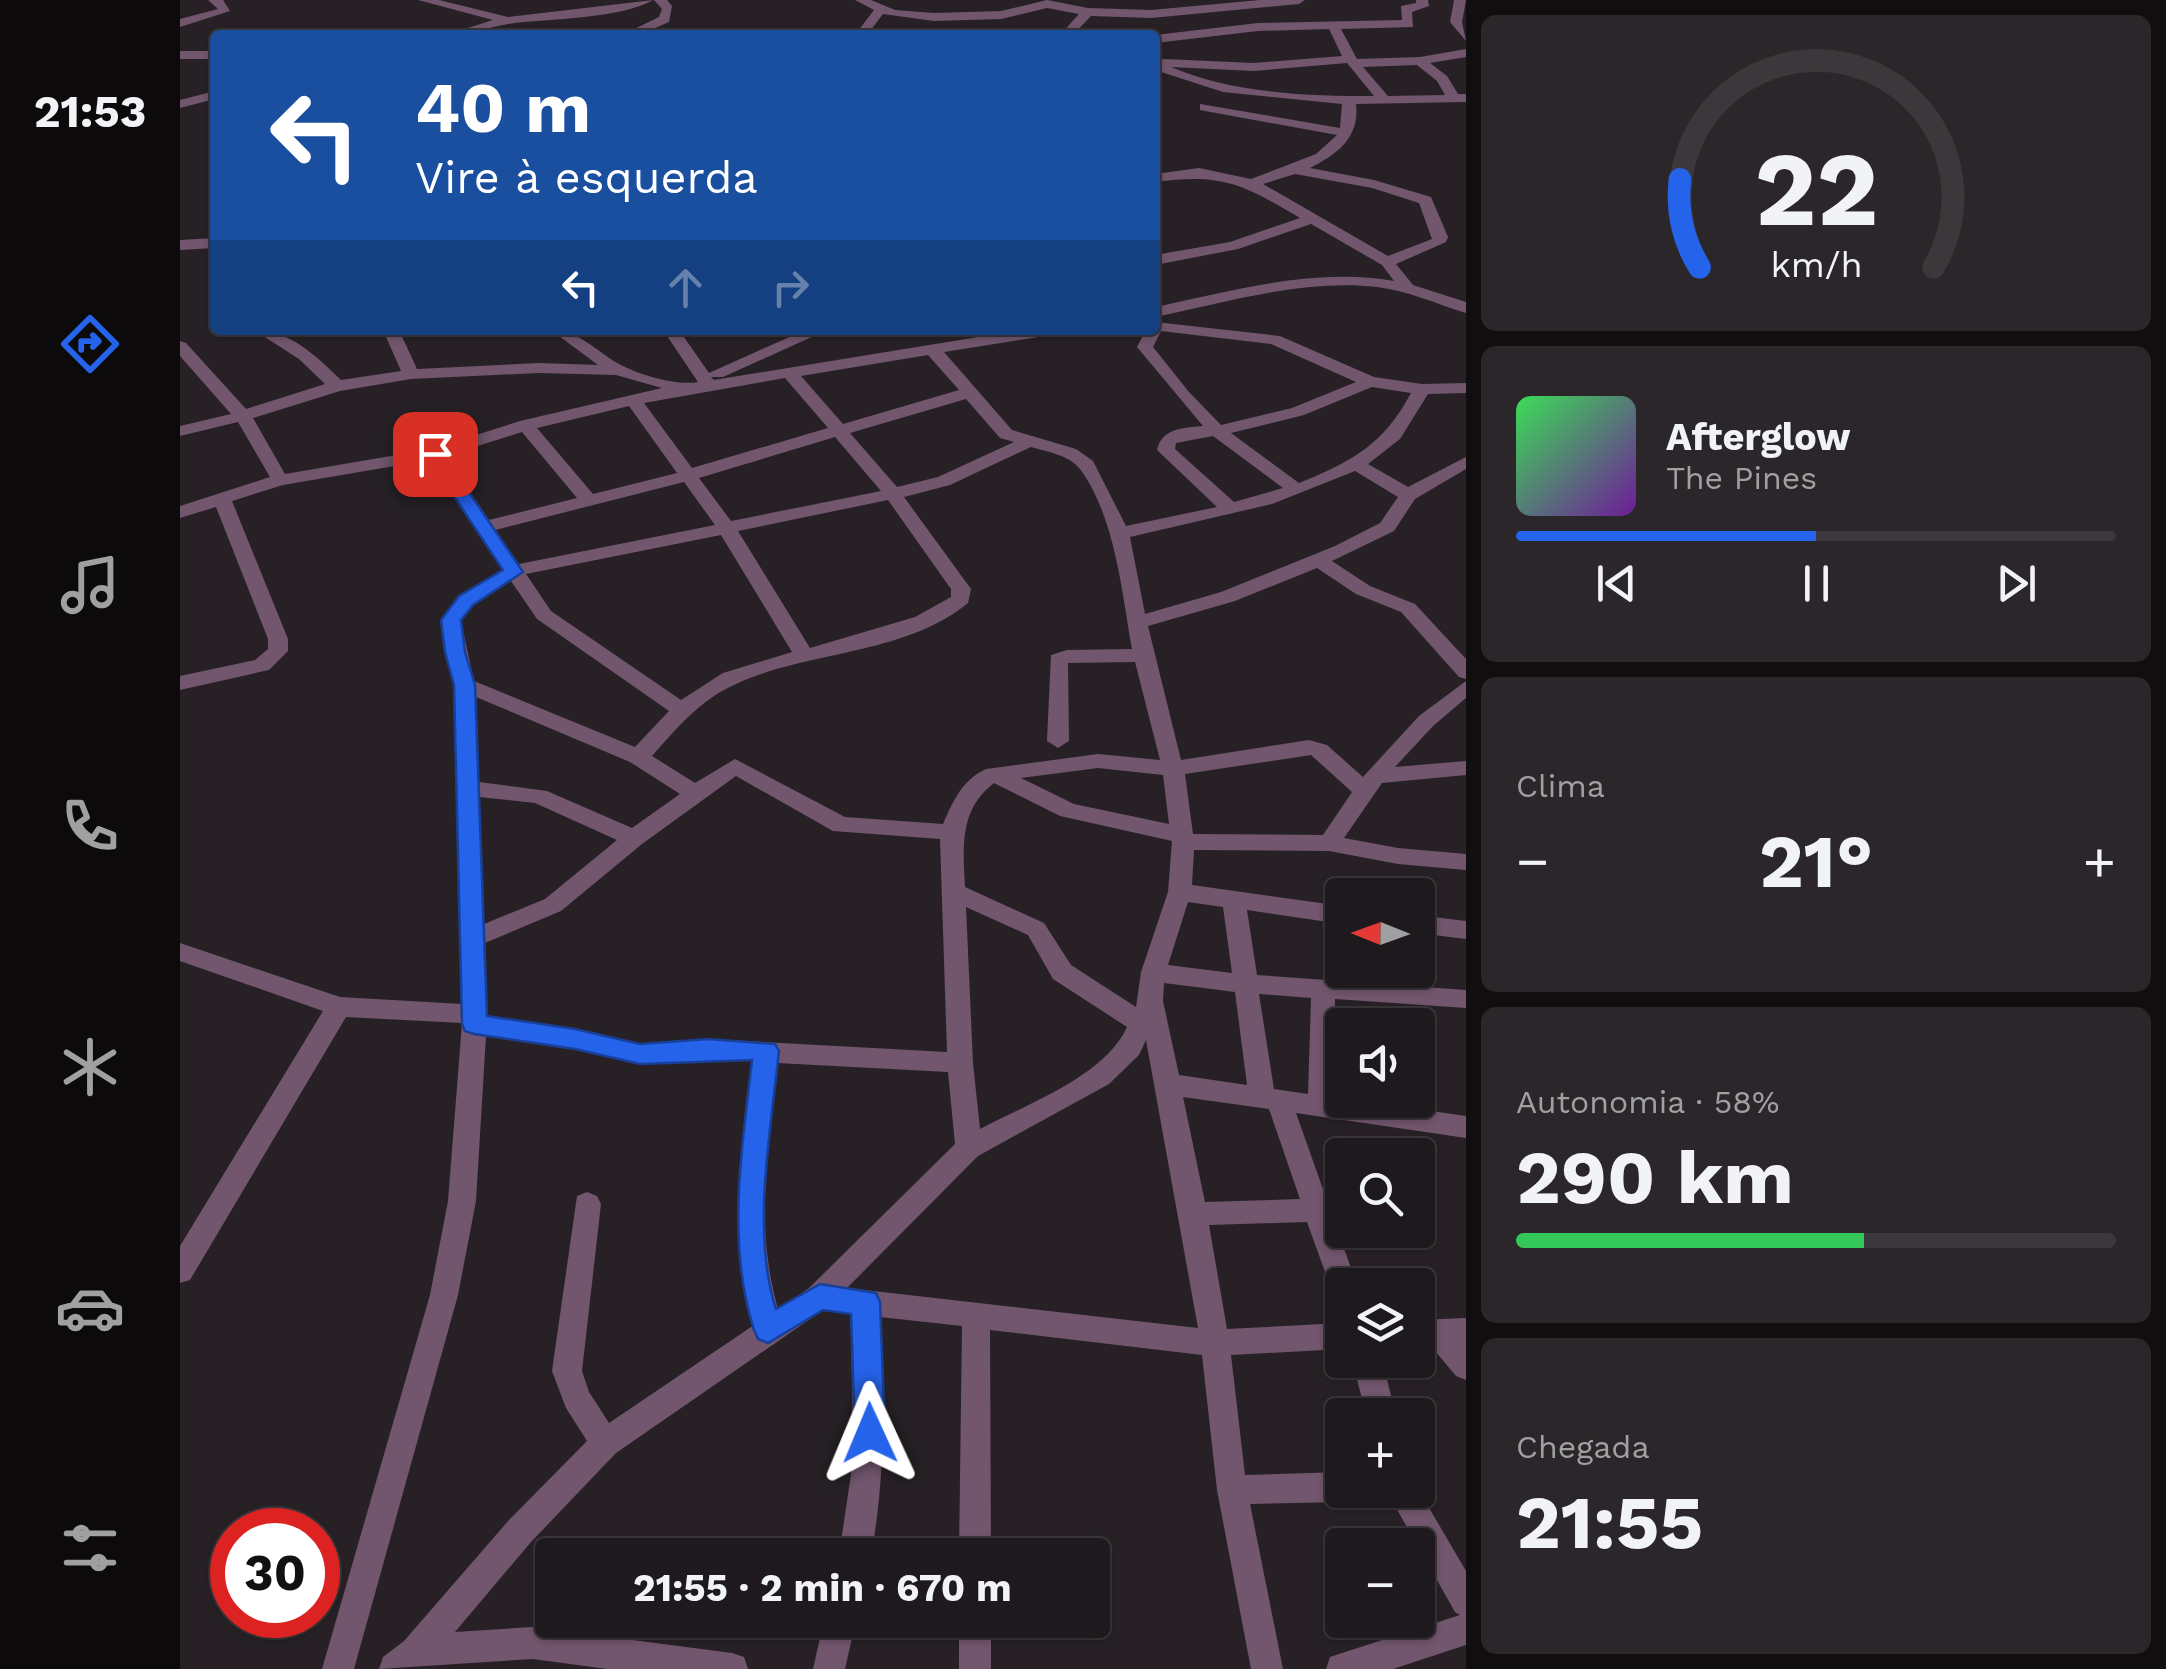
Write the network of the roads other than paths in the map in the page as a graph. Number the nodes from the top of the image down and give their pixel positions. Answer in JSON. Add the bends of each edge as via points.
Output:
{"nodes":[{"id":1,"x":214,"y":0,"type":"edge"},
{"id":2,"x":424,"y":0,"type":"edge"},
{"id":3,"x":647,"y":0,"type":"edge"},
{"id":4,"x":660,"y":0,"type":"edge"},
{"id":5,"x":861,"y":0,"type":"edge"},
{"id":6,"x":1299,"y":0,"type":"edge"},
{"id":7,"x":1422,"y":0,"type":"edge"},
{"id":8,"x":1460,"y":0,"type":"edge"},
{"id":9,"x":880,"y":10,"type":"junction"},
{"id":10,"x":1088,"y":12,"type":"junction"},
{"id":11,"x":934,"y":17,"type":"junction"},
{"id":12,"x":526,"y":19,"type":"junction"},
{"id":13,"x":509,"y":20,"type":"junction"},
{"id":14,"x":182,"y":22,"type":"edge"},
{"id":15,"x":1333,"y":25,"type":"junction"},
{"id":16,"x":1228,"y":29,"type":"junction"},
{"id":17,"x":471,"y":30,"type":"edge"},
{"id":18,"x":537,"y":30,"type":"edge"},
{"id":19,"x":640,"y":30,"type":"edge"},
{"id":20,"x":865,"y":30,"type":"edge"},
{"id":21,"x":933,"y":30,"type":"edge"},
{"id":22,"x":1071,"y":30,"type":"edge"},
{"id":23,"x":1160,"y":37,"type":"edge"},
{"id":24,"x":1466,"y":37,"type":"edge"},
{"id":25,"x":1236,"y":42,"type":"dead end"},
{"id":26,"x":1466,"y":53,"type":"edge"},
{"id":27,"x":1245,"y":54,"type":"dead end"},
{"id":28,"x":210,"y":55,"type":"edge"},
{"id":29,"x":180,"y":56,"type":"edge"},
{"id":30,"x":1420,"y":60,"type":"junction"},
{"id":31,"x":1351,"y":61,"type":"junction"},
{"id":32,"x":1254,"y":67,"type":"junction"},
{"id":33,"x":1160,"y":69,"type":"edge"},
{"id":34,"x":1160,"y":70,"type":"edge"},
{"id":35,"x":210,"y":95,"type":"edge"},
{"id":36,"x":1348,"y":97,"type":"junction"},
{"id":37,"x":1382,"y":98,"type":"junction"},
{"id":38,"x":1460,"y":99,"type":"edge"},
{"id":39,"x":180,"y":104,"type":"edge"},
{"id":40,"x":1205,"y":107,"type":"dead end"},
{"id":41,"x":1348,"y":133,"type":"junction"},
{"id":42,"x":1296,"y":170,"type":"junction"},
{"id":43,"x":1160,"y":177,"type":"edge"},
{"id":44,"x":1251,"y":183,"type":"junction"},
{"id":45,"x":1313,"y":218,"type":"junction"},
{"id":46,"x":210,"y":244,"type":"edge"},
{"id":47,"x":180,"y":245,"type":"edge"},
{"id":48,"x":1160,"y":259,"type":"edge"},
{"id":49,"x":1387,"y":262,"type":"junction"},
{"id":50,"x":1408,"y":288,"type":"junction"},
{"id":51,"x":1466,"y":308,"type":"edge"},
{"id":52,"x":1160,"y":321,"type":"edge"},
{"id":53,"x":1160,"y":323,"type":"edge"},
{"id":54,"x":271,"y":335,"type":"edge"},
{"id":55,"x":393,"y":335,"type":"edge"},
{"id":56,"x":566,"y":335,"type":"edge"},
{"id":57,"x":674,"y":335,"type":"edge"},
{"id":58,"x":809,"y":335,"type":"edge"},
{"id":59,"x":1019,"y":335,"type":"edge"},
{"id":60,"x":1150,"y":335,"type":"edge"},
{"id":61,"x":180,"y":346,"type":"edge"},
{"id":62,"x":932,"y":349,"type":"junction"},
{"id":63,"x":616,"y":370,"type":"junction"},
{"id":64,"x":789,"y":372,"type":"junction"},
{"id":65,"x":411,"y":374,"type":"junction"},
{"id":66,"x":706,"y":381,"type":"junction"},
{"id":67,"x":1370,"y":382,"type":"junction"},
{"id":68,"x":337,"y":386,"type":"junction"},
{"id":69,"x":684,"y":388,"type":"junction"},
{"id":70,"x":1466,"y":388,"type":"edge"},
{"id":71,"x":1422,"y":389,"type":"junction"},
{"id":72,"x":967,"y":393,"type":"junction"},
{"id":73,"x":633,"y":399,"type":"junction"},
{"id":74,"x":243,"y":416,"type":"junction"},
{"id":75,"x":526,"y":426,"type":"junction"},
{"id":76,"x":839,"y":430,"type":"junction"},
{"id":77,"x":180,"y":431,"type":"edge"},
{"id":78,"x":1217,"y":431,"type":"junction"},
{"id":79,"x":1028,"y":442,"type":"junction"},
{"id":80,"x":435,"y":454,"type":"junction"},
{"id":81,"x":1354,"y":462,"type":"junction"},
{"id":82,"x":1466,"y":462,"type":"edge"},
{"id":83,"x":686,"y":476,"type":"junction"},
{"id":84,"x":280,"y":480,"type":"junction"},
{"id":85,"x":1295,"y":488,"type":"junction"},
{"id":86,"x":894,"y":494,"type":"junction"},
{"id":87,"x":1408,"y":495,"type":"junction"},
{"id":88,"x":222,"y":498,"type":"junction"},
{"id":89,"x":589,"y":501,"type":"junction"},
{"id":90,"x":1230,"y":509,"type":"junction"},
{"id":91,"x":180,"y":512,"type":"edge"},
{"id":92,"x":483,"y":527,"type":"junction"},
{"id":93,"x":728,"y":530,"type":"junction"},
{"id":94,"x":1120,"y":533,"type":"junction"},
{"id":95,"x":1319,"y":561,"type":"junction"},
{"id":96,"x":514,"y":572,"type":"junction"},
{"id":97,"x":1139,"y":622,"type":"junction"},
{"id":98,"x":1457,"y":649,"type":"edge"},
{"id":99,"x":1143,"y":655,"type":"junction"},
{"id":100,"x":805,"y":656,"type":"junction"},
{"id":101,"x":1466,"y":672,"type":"edge"},
{"id":102,"x":180,"y":683,"type":"edge"},
{"id":103,"x":465,"y":685,"type":"junction"},
{"id":104,"x":1466,"y":688,"type":"edge"},
{"id":105,"x":680,"y":709,"type":"junction"},
{"id":106,"x":1058,"y":741,"type":"dead end"},
{"id":107,"x":638,"y":757,"type":"junction"},
{"id":108,"x":1466,"y":768,"type":"edge"},
{"id":109,"x":1173,"y":769,"type":"junction"},
{"id":110,"x":994,"y":774,"type":"junction"},
{"id":111,"x":1368,"y":782,"type":"junction"},
{"id":112,"x":467,"y":788,"type":"junction"},
{"id":113,"x":694,"y":792,"type":"junction"},
{"id":114,"x":952,"y":832,"type":"junction"},
{"id":115,"x":634,"y":838,"type":"junction"},
{"id":116,"x":1183,"y":838,"type":"junction"},
{"id":117,"x":1329,"y":843,"type":"junction"},
{"id":118,"x":1466,"y":862,"type":"edge"},
{"id":119,"x":951,"y":890,"type":"junction"},
{"id":120,"x":1180,"y":892,"type":"junction"},
{"id":121,"x":1234,"y":902,"type":"junction"},
{"id":122,"x":1325,"y":912,"type":"edge"},
{"id":123,"x":1435,"y":926,"type":"edge"},
{"id":124,"x":1466,"y":930,"type":"edge"},
{"id":125,"x":472,"y":939,"type":"junction"},
{"id":126,"x":180,"y":952,"type":"edge"},
{"id":127,"x":1246,"y":984,"type":"junction"},
{"id":128,"x":1322,"y":989,"type":"junction"},
{"id":129,"x":1148,"y":999,"type":"junction"},
{"id":130,"x":1466,"y":999,"type":"edge"},
{"id":131,"x":339,"y":1007,"type":"junction"},
{"id":132,"x":475,"y":1019,"type":"junction"},
{"id":133,"x":766,"y":1051,"type":"junction"},
{"id":134,"x":960,"y":1063,"type":"junction"},
{"id":135,"x":1168,"y":1084,"type":"junction"},
{"id":136,"x":1270,"y":1100,"type":"junction"},
{"id":137,"x":1321,"y":1106,"type":"junction"},
{"id":138,"x":1466,"y":1127,"type":"edge"},
{"id":139,"x":969,"y":1148,"type":"junction"},
{"id":140,"x":587,"y":1204,"type":"dead end"},
{"id":141,"x":1317,"y":1210,"type":"junction"},
{"id":142,"x":1194,"y":1214,"type":"junction"},
{"id":143,"x":1337,"y":1268,"type":"edge"},
{"id":144,"x":180,"y":1271,"type":"edge"},
{"id":145,"x":820,"y":1297,"type":"junction"},
{"id":146,"x":866,"y":1302,"type":"junction"},
{"id":147,"x":976,"y":1315,"type":"junction"},
{"id":148,"x":768,"y":1330,"type":"junction"},
{"id":149,"x":1440,"y":1332,"type":"edge"},
{"id":150,"x":1325,"y":1337,"type":"edge"},
{"id":151,"x":1215,"y":1343,"type":"junction"},
{"id":152,"x":1466,"y":1366,"type":"edge"},
{"id":153,"x":606,"y":1444,"type":"junction"},
{"id":154,"x":1325,"y":1488,"type":"edge"},
{"id":155,"x":1232,"y":1490,"type":"junction"},
{"id":156,"x":1412,"y":1508,"type":"edge"},
{"id":157,"x":859,"y":1538,"type":"edge"},
{"id":158,"x":975,"y":1538,"type":"edge"},
{"id":159,"x":1466,"y":1601,"type":"edge"},
{"id":160,"x":1466,"y":1629,"type":"edge"},
{"id":161,"x":836,"y":1638,"type":"edge"},
{"id":162,"x":975,"y":1638,"type":"edge"},
{"id":163,"x":569,"y":1659,"type":"edge"},
{"id":164,"x":406,"y":1661,"type":"edge"},
{"id":165,"x":1382,"y":1664,"type":"edge"},
{"id":166,"x":723,"y":1668,"type":"edge"},
{"id":167,"x":338,"y":1669,"type":"edge"},
{"id":168,"x":829,"y":1669,"type":"edge"},
{"id":169,"x":974,"y":1669,"type":"edge"},
{"id":170,"x":1267,"y":1669,"type":"edge"},
{"id":171,"x":1342,"y":1669,"type":"edge"}],
"edges":[{"from":1,"to":14,"type":"street","via":[[224,11]]},
{"from":2,"to":13,"type":"street"},
{"from":3,"to":12,"type":"street"},
{"from":4,"to":19,"type":"street","via":[[668,8],[665,19]]},
{"from":5,"to":9,"type":"street"},
{"from":6,"to":10,"type":"street","via":[[1151,14]]},
{"from":7,"to":15,"type":"street","via":[[1423,6],[1405,9],[1408,24]]},
{"from":8,"to":24,"type":"street","via":[[1456,22]]},
{"from":9,"to":11,"type":"street"},
{"from":9,"to":20,"type":"street"},
{"from":10,"to":11,"type":"street","via":[[1047,4],[1000,15]]},
{"from":10,"to":22,"type":"street"},
{"from":11,"to":21,"type":"street"},
{"from":12,"to":13,"type":"street"},
{"from":12,"to":18,"type":"street"},
{"from":13,"to":17,"type":"street"},
{"from":15,"to":16,"type":"street"},
{"from":15,"to":31,"type":"street"},
{"from":16,"to":23,"type":"street"},
{"from":16,"to":25,"type":"street"},
{"from":26,"to":30,"type":"street"},
{"from":27,"to":32,"type":"street"},
{"from":28,"to":29,"type":"street"},
{"from":30,"to":31,"type":"street"},
{"from":30,"to":38,"type":"street"},
{"from":31,"to":32,"type":"street"},
{"from":31,"to":37,"type":"street"},
{"from":32,"to":33,"type":"street"},
{"from":34,"to":36,"type":"street","via":[[1230,90]]},
{"from":35,"to":39,"type":"street"},
{"from":36,"to":37,"type":"street"},
{"from":36,"to":41,"type":"street"},
{"from":37,"to":38,"type":"street"},
{"from":40,"to":41,"type":"street"},
{"from":41,"to":42,"type":"street"},
{"from":42,"to":44,"type":"street"},
{"from":42,"to":49,"type":"street","via":[[1426,200],[1438,242]]},
{"from":43,"to":44,"type":"street","via":[[1199,172]]},
{"from":44,"to":45,"type":"street"},
{"from":45,"to":48,"type":"street","via":[[1233,246]]},
{"from":45,"to":49,"type":"street"},
{"from":46,"to":47,"type":"street"},
{"from":49,"to":50,"type":"street"},
{"from":50,"to":51,"type":"street"},
{"from":50,"to":52,"type":"street","via":[[1321,282]]},
{"from":53,"to":67,"type":"street","via":[[1274,339]]},
{"from":54,"to":68,"type":"street","via":[[305,355]]},
{"from":55,"to":65,"type":"street"},
{"from":56,"to":63,"type":"street"},
{"from":57,"to":66,"type":"street"},
{"from":58,"to":66,"type":"street"},
{"from":59,"to":62,"type":"street"},
{"from":60,"to":78,"type":"street","via":[[1145,347]]},
{"from":61,"to":74,"type":"street"},
{"from":62,"to":64,"type":"street"},
{"from":62,"to":72,"type":"street"},
{"from":63,"to":65,"type":"street"},
{"from":63,"to":69,"type":"street"},
{"from":64,"to":66,"type":"street"},
{"from":64,"to":76,"type":"street"},
{"from":65,"to":68,"type":"street"},
{"from":66,"to":69,"type":"street"},
{"from":67,"to":71,"type":"street"},
{"from":67,"to":78,"type":"street","via":[[1312,408]]},
{"from":68,"to":74,"type":"street"},
{"from":69,"to":73,"type":"street"},
{"from":70,"to":71,"type":"street"},
{"from":71,"to":81,"type":"street","via":[[1394,436]]},
{"from":72,"to":76,"type":"street"},
{"from":72,"to":79,"type":"street","via":[[1006,434]]},
{"from":73,"to":75,"type":"street"},
{"from":73,"to":83,"type":"street"},
{"from":74,"to":77,"type":"street"},
{"from":74,"to":84,"type":"street"},
{"from":75,"to":80,"type":"street"},
{"from":75,"to":89,"type":"street"},
{"from":76,"to":83,"type":"street"},
{"from":76,"to":86,"type":"street"},
{"from":78,"to":85,"type":"street"},
{"from":78,"to":90,"type":"street","via":[[1174,435],[1164,444]]},
{"from":79,"to":86,"type":"street","via":[[944,481]]},
{"from":79,"to":94,"type":"street","via":[[1070,453],[1087,466]]},
{"from":80,"to":84,"type":"street"},
{"from":80,"to":92,"type":"street"},
{"from":81,"to":85,"type":"street"},
{"from":81,"to":87,"type":"street"},
{"from":82,"to":87,"type":"street"},
{"from":83,"to":89,"type":"street"},
{"from":83,"to":93,"type":"street"},
{"from":84,"to":88,"type":"street"},
{"from":85,"to":90,"type":"street"},
{"from":86,"to":93,"type":"street"},
{"from":86,"to":100,"type":"street","via":[[961,598],[944,612]]},
{"from":87,"to":95,"type":"street","via":[[1388,526]]},
{"from":88,"to":91,"type":"street"},
{"from":88,"to":102,"type":"street","via":[[278,651],[262,664]]},
{"from":89,"to":92,"type":"street"},
{"from":90,"to":94,"type":"street"},
{"from":92,"to":96,"type":"street"},
{"from":93,"to":96,"type":"street"},
{"from":93,"to":100,"type":"street"},
{"from":94,"to":97,"type":"street"},
{"from":95,"to":97,"type":"street","via":[[1223,601]]},
{"from":95,"to":98,"type":"street","via":[[1363,590],[1408,608]]},
{"from":96,"to":103,"type":"street","via":[[466,600],[451,620]]},
{"from":96,"to":105,"type":"street","via":[[544,614]]},
{"from":97,"to":99,"type":"street"},
{"from":98,"to":101,"type":"street"},
{"from":99,"to":106,"type":"street","via":[[1058,660]]},
{"from":99,"to":109,"type":"street"},
{"from":100,"to":105,"type":"street","via":[[732,677]]},
{"from":103,"to":107,"type":"street"},
{"from":103,"to":112,"type":"street"},
{"from":104,"to":111,"type":"street"},
{"from":105,"to":107,"type":"street"},
{"from":107,"to":113,"type":"street"},
{"from":108,"to":111,"type":"street"},
{"from":109,"to":110,"type":"street","via":[[1098,761]]},
{"from":109,"to":111,"type":"street","via":[[1309,747]]},
{"from":109,"to":116,"type":"street"},
{"from":110,"to":114,"type":"street","via":[[966,796]]},
{"from":110,"to":116,"type":"street","via":[[1068,811]]},
{"from":111,"to":117,"type":"street"},
{"from":112,"to":115,"type":"street","via":[[539,796]]},
{"from":112,"to":125,"type":"street"},
{"from":113,"to":114,"type":"street","via":[[734,766],[841,825]]},
{"from":113,"to":115,"type":"street"},
{"from":114,"to":119,"type":"street"},
{"from":115,"to":125,"type":"street","via":[[554,905]]},
{"from":116,"to":117,"type":"street"},
{"from":116,"to":120,"type":"street"},
{"from":117,"to":118,"type":"street"},
{"from":119,"to":129,"type":"street","via":[[1036,929],[1062,972]]},
{"from":119,"to":134,"type":"street"},
{"from":120,"to":121,"type":"street"},
{"from":120,"to":129,"type":"street"},
{"from":121,"to":122,"type":"street"},
{"from":121,"to":127,"type":"street"},
{"from":123,"to":124,"type":"street"},
{"from":125,"to":132,"type":"street"},
{"from":126,"to":131,"type":"street"},
{"from":127,"to":128,"type":"street"},
{"from":127,"to":129,"type":"street"},
{"from":127,"to":136,"type":"street"},
{"from":128,"to":130,"type":"street"},
{"from":128,"to":137,"type":"street"},
{"from":129,"to":135,"type":"street"},
{"from":129,"to":139,"type":"street","via":[[1130,1048],[1100,1077]]},
{"from":131,"to":132,"type":"street"},
{"from":131,"to":144,"type":"street"},
{"from":132,"to":133,"type":"street","via":[[640,1054]]},
{"from":132,"to":167,"type":"street","via":[[462,1201],[444,1295]]},
{"from":133,"to":134,"type":"street"},
{"from":133,"to":148,"type":"street","via":[[752,1224],[755,1280]]},
{"from":134,"to":139,"type":"street"},
{"from":135,"to":136,"type":"street"},
{"from":135,"to":142,"type":"street"},
{"from":136,"to":137,"type":"street"},
{"from":136,"to":141,"type":"street"},
{"from":137,"to":138,"type":"street"},
{"from":139,"to":145,"type":"street"},
{"from":140,"to":153,"type":"street","via":[[567,1371]]},
{"from":141,"to":142,"type":"street"},
{"from":141,"to":143,"type":"street"},
{"from":142,"to":151,"type":"street"},
{"from":145,"to":146,"type":"street"},
{"from":145,"to":148,"type":"street"},
{"from":146,"to":147,"type":"street"},
{"from":146,"to":157,"type":"street","via":[[870,1460]]},
{"from":147,"to":151,"type":"street"},
{"from":147,"to":158,"type":"street"},
{"from":148,"to":153,"type":"street"},
{"from":149,"to":152,"type":"street"},
{"from":150,"to":151,"type":"street"},
{"from":151,"to":155,"type":"street"},
{"from":153,"to":164,"type":"street"},
{"from":154,"to":155,"type":"street"},
{"from":155,"to":170,"type":"street"},
{"from":156,"to":159,"type":"street"},
{"from":160,"to":165,"type":"street"},
{"from":161,"to":168,"type":"street"},
{"from":162,"to":169,"type":"street"},
{"from":163,"to":164,"type":"street","via":[[496,1643]]},
{"from":163,"to":166,"type":"street"},
{"from":165,"to":171,"type":"street"}]}
